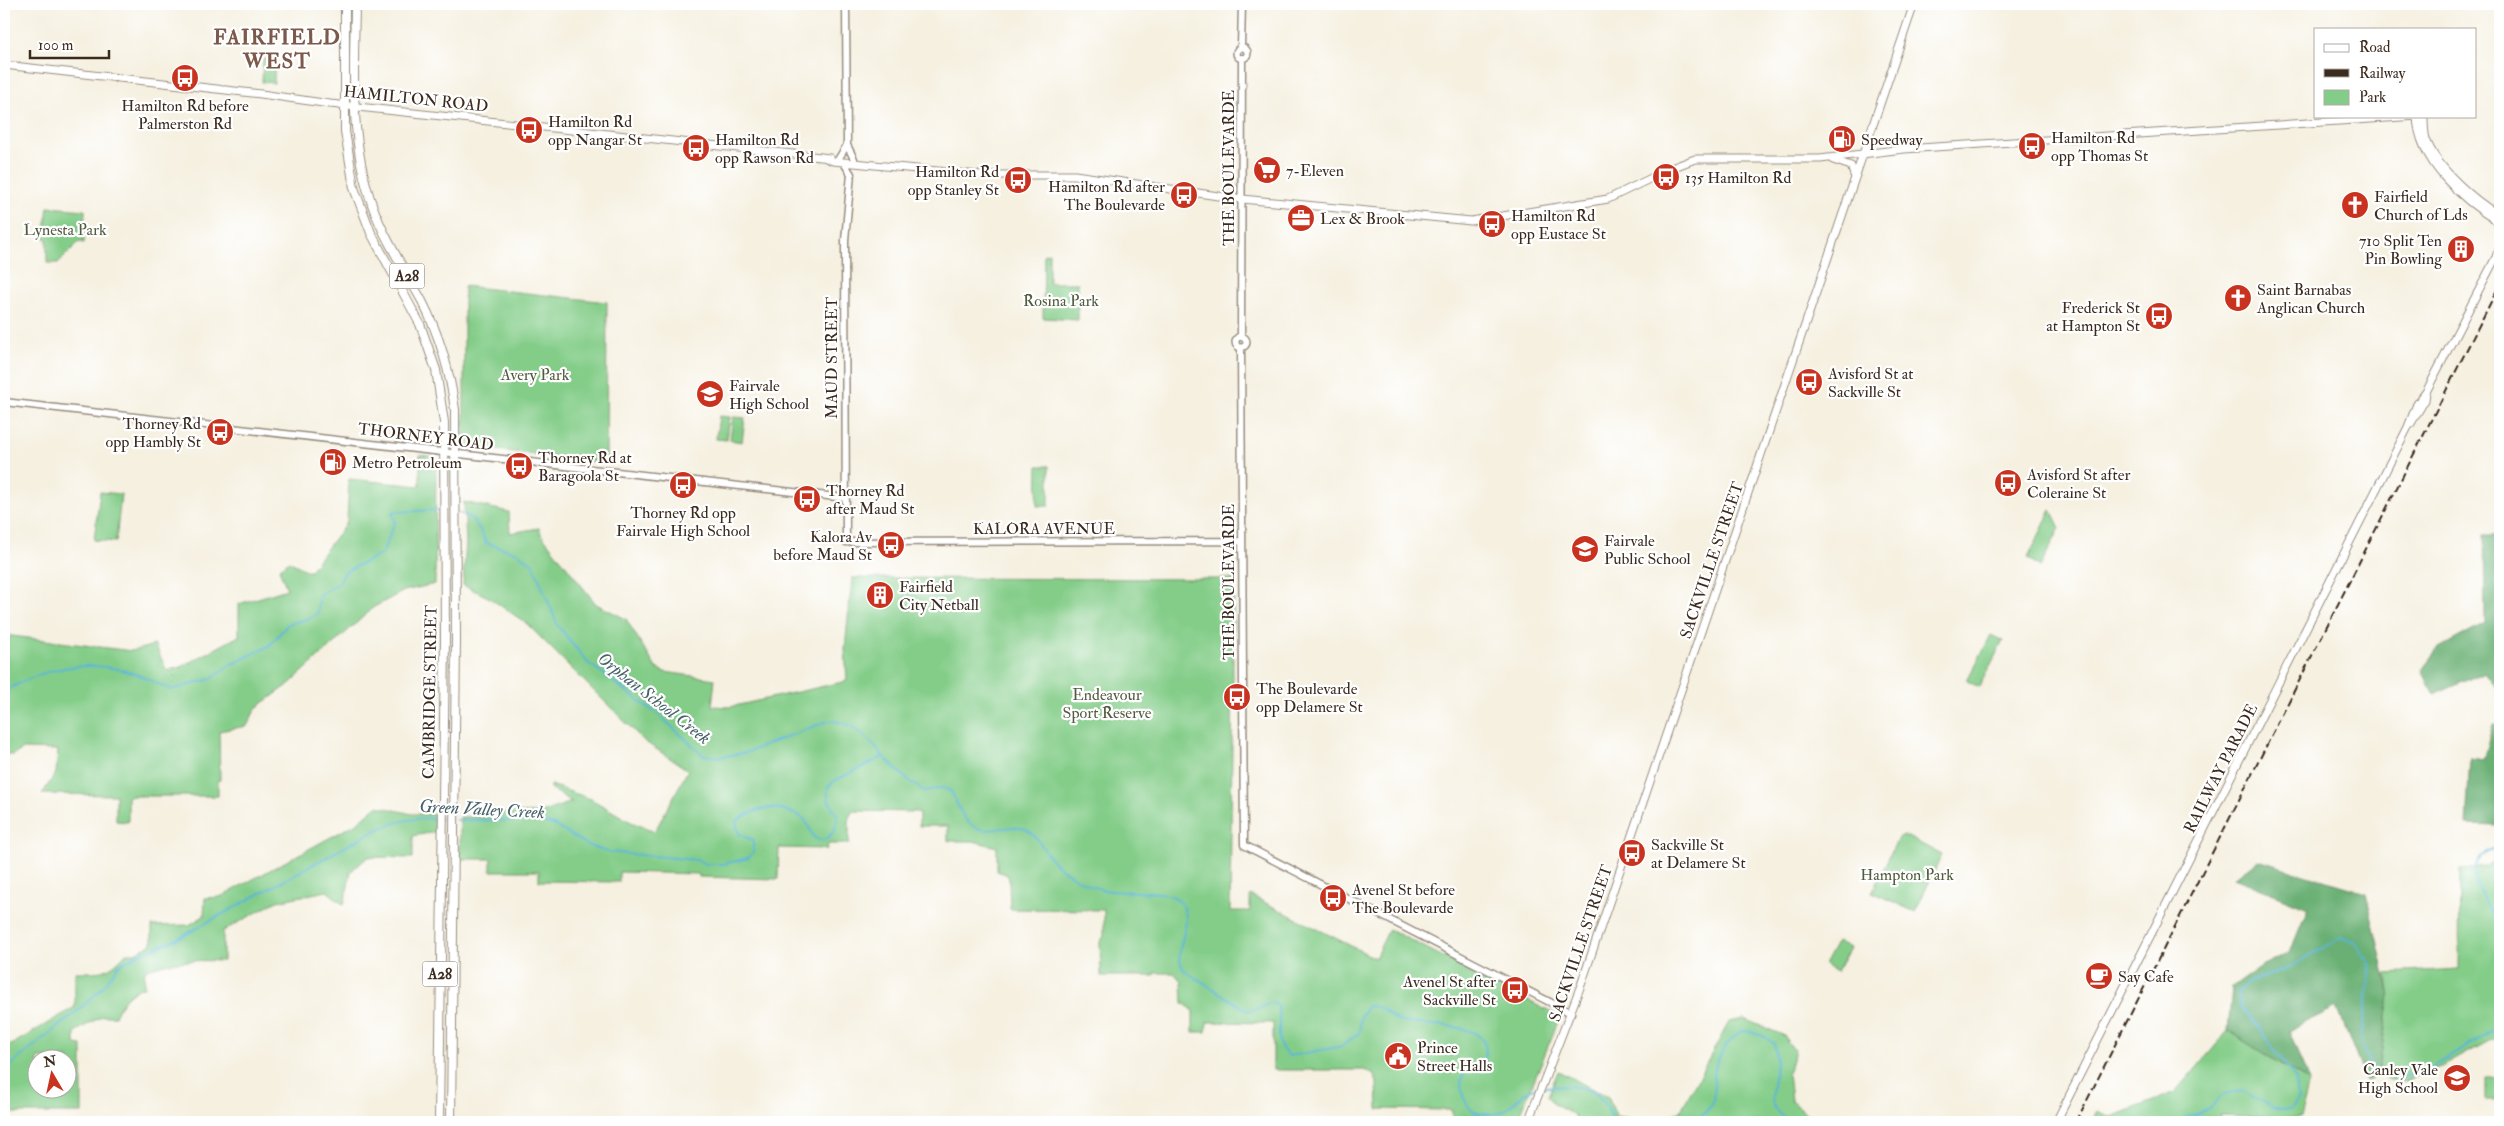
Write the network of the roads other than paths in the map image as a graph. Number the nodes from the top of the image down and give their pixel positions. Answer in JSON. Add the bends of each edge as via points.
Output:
{"nodes":[{"id":1,"x":344,"y":4,"type":"edge"},
{"id":2,"x":355,"y":4,"type":"edge"},
{"id":3,"x":846,"y":4,"type":"edge"},
{"id":4,"x":1242,"y":4,"type":"edge"},
{"id":5,"x":1914,"y":4,"type":"edge"},
{"id":6,"x":4,"y":65,"type":"edge"},
{"id":7,"x":344,"y":105,"type":"junction"},
{"id":8,"x":355,"y":105,"type":"junction"},
{"id":9,"x":2387,"y":118,"type":"edge"},
{"id":10,"x":2418,"y":118,"type":"edge"},
{"id":11,"x":2424,"y":118,"type":"edge"},
{"id":12,"x":847,"y":145,"type":"junction"},
{"id":13,"x":1864,"y":154,"type":"junction"},
{"id":14,"x":841,"y":160,"type":"junction"},
{"id":15,"x":1820,"y":160,"type":"junction"},
{"id":16,"x":856,"y":161,"type":"junction"},
{"id":17,"x":851,"y":174,"type":"junction"},
{"id":18,"x":1855,"y":180,"type":"junction"},
{"id":19,"x":1241,"y":198,"type":"junction"},
{"id":20,"x":2500,"y":216,"type":"edge"},
{"id":21,"x":2500,"y":223,"type":"edge"},
{"id":22,"x":2500,"y":243,"type":"edge"},
{"id":23,"x":2498,"y":254,"type":"edge"},
{"id":24,"x":4,"y":402,"type":"edge"},
{"id":25,"x":445,"y":452,"type":"junction"},
{"id":26,"x":456,"y":453,"type":"junction"},
{"id":27,"x":845,"y":498,"type":"junction"},
{"id":28,"x":1242,"y":541,"type":"junction"},
{"id":29,"x":846,"y":542,"type":"joint"},
{"id":30,"x":1571,"y":1013,"type":"junction"},
{"id":31,"x":439,"y":1122,"type":"edge"},
{"id":32,"x":451,"y":1122,"type":"edge"},
{"id":33,"x":1528,"y":1122,"type":"edge"},
{"id":34,"x":2056,"y":1122,"type":"edge"}],
"edges":[{"from":1,"to":7,"type":"highway","number":"A28"},
{"from":2,"to":8,"type":"highway","number":"A28"},
{"from":3,"to":12,"type":"street"},
{"from":4,"to":19,"type":"street","name":"THE BOULEVARDE","via":[[1241,47],[1247,53],[1242,58]]},
{"from":5,"to":13,"type":"main road","name":"SACKVILLE STREET"},
{"from":6,"to":7,"type":"main road","name":"HAMILTON ROAD"},
{"from":7,"to":8,"type":"main road","name":"HAMILTON ROAD"},
{"from":7,"to":25,"type":"highway","number":"A28","via":[[348,159],[361,208],[379,250],[420,324],[436,370]]},
{"from":8,"to":14,"type":"main road","name":"HAMILTON ROAD"},
{"from":8,"to":26,"type":"highway","number":"A28","via":[[361,159],[373,208],[430,317],[444,354],[454,402]]},
{"from":9,"to":13,"type":"main road","name":"HAMILTON ROAD"},
{"from":10,"to":21,"type":"main road","via":[[2418,135],[2428,155],[2469,202]]},
{"from":11,"to":20,"type":"main road","via":[[2427,140],[2435,155],[2466,192]]},
{"from":12,"to":14,"type":"street"},
{"from":12,"to":16,"type":"street"},
{"from":13,"to":15,"type":"main road","name":"HAMILTON ROAD"},
{"from":13,"to":18,"type":"main road","name":"SACKVILLE STREET"},
{"from":14,"to":16,"type":"main road","name":"HAMILTON ROAD"},
{"from":14,"to":17,"type":"street"},
{"from":15,"to":18,"type":"main road","via":[[1848,164],[1854,170]]},
{"from":15,"to":19,"type":"main road","name":"HAMILTON ROAD","via":[[1695,159],[1608,199],[1471,221]]},
{"from":16,"to":17,"type":"street"},
{"from":16,"to":19,"type":"main road","name":"HAMILTON ROAD","via":[[979,175],[1075,175]]},
{"from":17,"to":27,"type":"street","name":"MAUD STREET","via":[[845,240]]},
{"from":18,"to":30,"type":"main road","name":"SACKVILLE STREET"},
{"from":19,"to":28,"type":"street","name":"THE BOULEVARDE","via":[[1241,337],[1247,343],[1241,348]]},
{"from":22,"to":23,"type":"main road","name":"RAILWAY PARADE"},
{"from":23,"to":34,"type":"main road","name":"RAILWAY PARADE","via":[[2420,398]]},
{"from":24,"to":25,"type":"street","name":"THORNEY ROAD"},
{"from":25,"to":26,"type":"street","name":"THORNEY ROAD"},
{"from":25,"to":31,"type":"highway","name":"CAMBRIDGE STREET","number":"A28"},
{"from":26,"to":27,"type":"street","name":"THORNEY ROAD"},
{"from":26,"to":32,"type":"highway","name":"CAMBRIDGE STREET","number":"A28"},
{"from":27,"to":29,"type":"street","name":"MAUD STREET"},
{"from":28,"to":29,"type":"street","name":"KALORA AVENUE"},
{"from":28,"to":30,"type":"street","name":"THE BOULEVARDE","via":[[1244,845]]},
{"from":30,"to":33,"type":"main road","name":"SACKVILLE STREET"}]}
